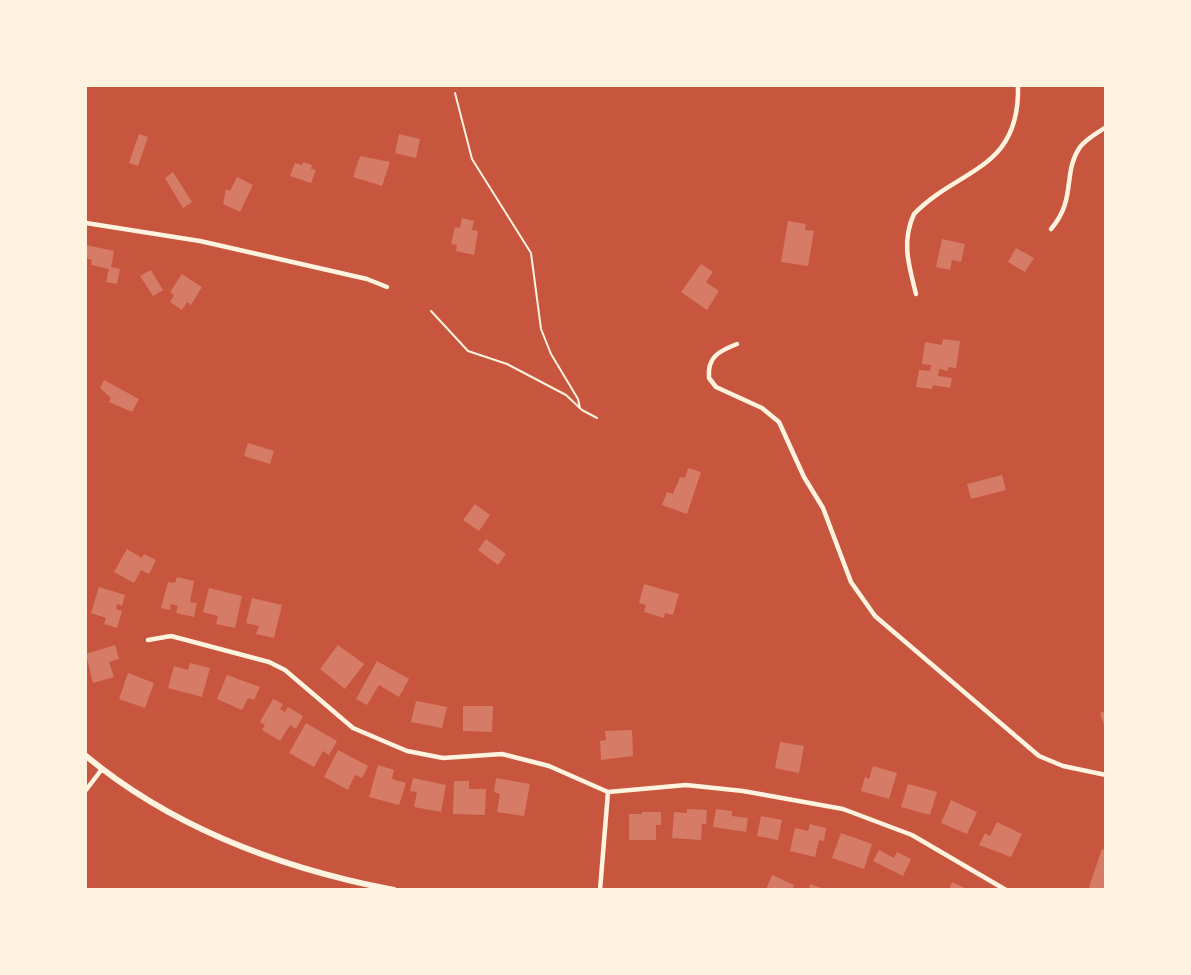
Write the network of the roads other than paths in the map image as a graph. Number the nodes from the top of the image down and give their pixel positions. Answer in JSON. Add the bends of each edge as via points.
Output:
{"nodes":[{"id":1,"x":1018,"y":86,"type":"edge"},
{"id":2,"x":1106,"y":127,"type":"edge"},
{"id":3,"x":86,"y":223,"type":"edge"},
{"id":4,"x":1051,"y":229,"type":"dead end"},
{"id":5,"x":387,"y":287,"type":"dead end"},
{"id":6,"x":916,"y":294,"type":"dead end"},
{"id":7,"x":737,"y":344,"type":"dead end"},
{"id":8,"x":148,"y":640,"type":"dead end"},
{"id":9,"x":86,"y":756,"type":"edge"},
{"id":10,"x":102,"y":769,"type":"junction"},
{"id":11,"x":1106,"y":775,"type":"edge"},
{"id":12,"x":86,"y":790,"type":"edge"},
{"id":13,"x":608,"y":792,"type":"junction"},
{"id":14,"x":394,"y":890,"type":"edge"},
{"id":15,"x":600,"y":890,"type":"edge"},
{"id":16,"x":1006,"y":890,"type":"edge"}],
"edges":[{"from":1,"to":6,"type":"street","via":[[1012,122],[994,156],[914,214],[907,228],[905,247]]},
{"from":2,"to":4,"type":"street","via":[[1079,150],[1071,171],[1067,205]]},
{"from":3,"to":5,"type":"street","via":[[200,241]]},
{"from":7,"to":11,"type":"street","via":[[714,356],[709,378],[716,387],[762,408],[779,422],[823,508],[851,582],[863,602],[932,667],[1039,756],[1072,769]]},
{"from":8,"to":13,"type":"street","via":[[171,636],[269,662],[285,670],[353,728],[389,745],[443,758],[502,754],[549,766]]},
{"from":9,"to":10,"type":"main road"},
{"from":10,"to":12,"type":"street"},
{"from":10,"to":14,"type":"main road","via":[[159,805],[238,845],[309,871]]},
{"from":13,"to":15,"type":"street"},
{"from":13,"to":16,"type":"street","via":[[686,784],[843,809],[912,835]]}]}
